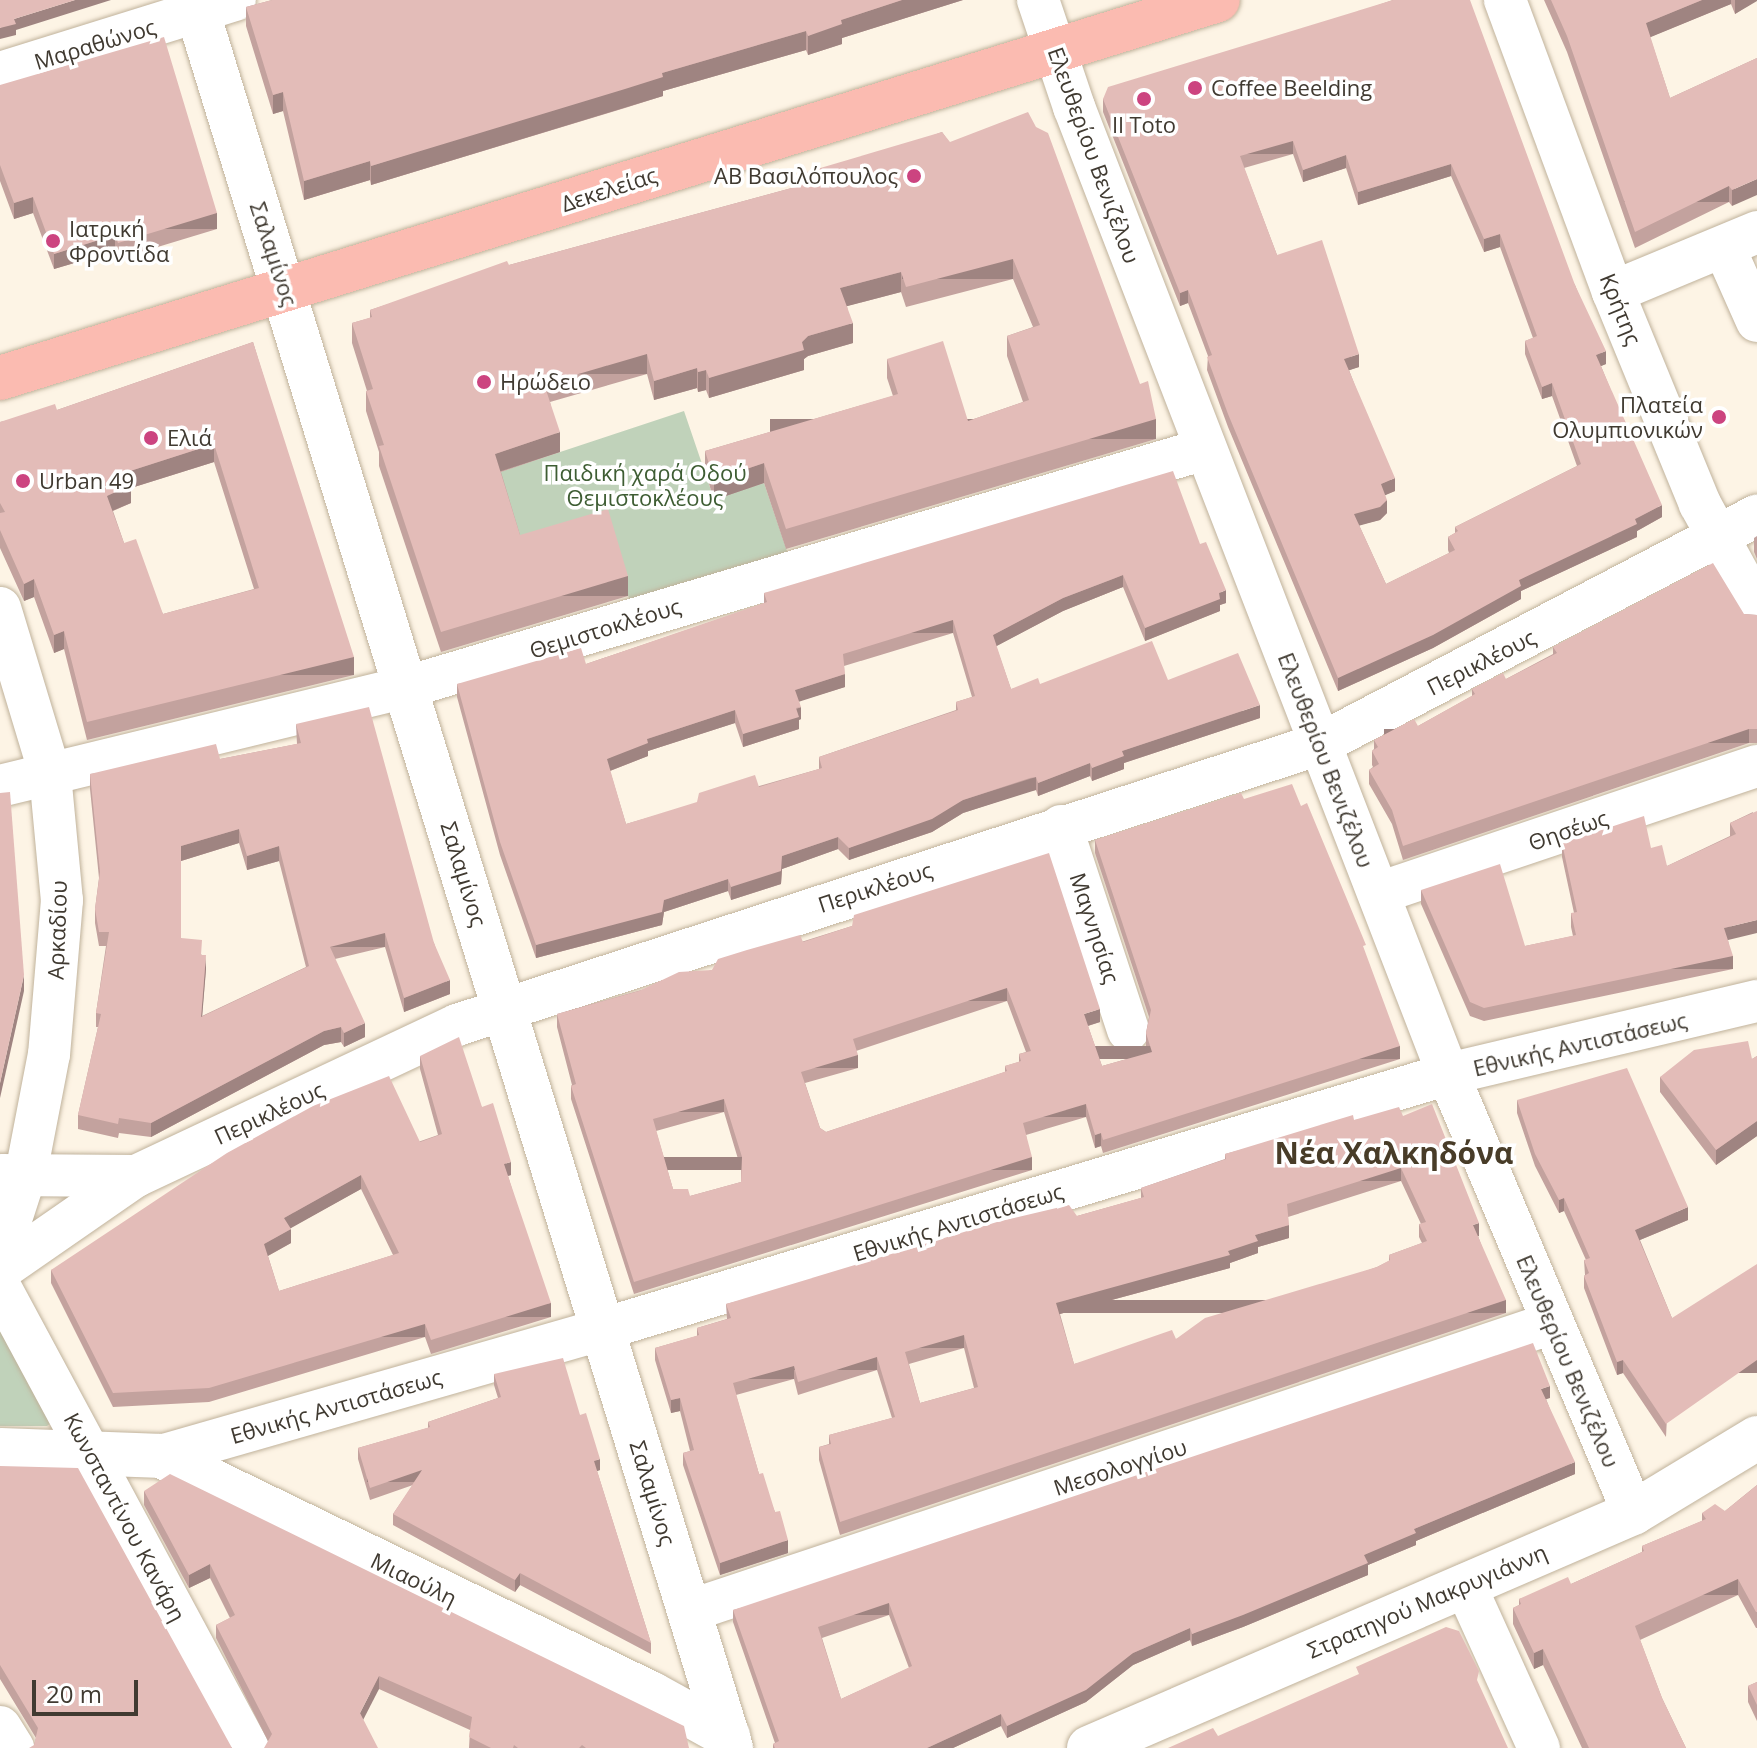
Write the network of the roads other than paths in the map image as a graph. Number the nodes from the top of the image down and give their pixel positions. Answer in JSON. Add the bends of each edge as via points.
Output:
{"nodes":[{"id":1,"x":1038,"y":0,"type":"edge"},
{"id":2,"x":1218,"y":0,"type":"edge"},
{"id":3,"x":1505,"y":0,"type":"edge"},
{"id":4,"x":209,"y":4,"type":"edge"},
{"id":5,"x":1053,"y":48,"type":"junction"},
{"id":6,"x":0,"y":73,"type":"edge"},
{"id":7,"x":1740,"y":240,"type":"edge"},
{"id":8,"x":286,"y":291,"type":"junction"},
{"id":9,"x":1613,"y":292,"type":"junction"},
{"id":10,"x":1757,"y":321,"type":"edge"},
{"id":11,"x":0,"y":378,"type":"edge"},
{"id":12,"x":1205,"y":449,"type":"junction"},
{"id":13,"x":1757,"y":516,"type":"edge"},
{"id":14,"x":1718,"y":540,"type":"junction"},
{"id":15,"x":0,"y":608,"type":"edge"},
{"id":16,"x":1757,"y":608,"type":"edge"},
{"id":17,"x":407,"y":687,"type":"junction"},
{"id":18,"x":1320,"y":744,"type":"junction"},
{"id":19,"x":1757,"y":766,"type":"edge"},
{"id":20,"x":50,"y":774,"type":"junction"},
{"id":21,"x":0,"y":786,"type":"edge"},
{"id":22,"x":1061,"y":826,"type":"junction"},
{"id":23,"x":1379,"y":893,"type":"junction"},
{"id":24,"x":1757,"y":1001,"type":"edge"},
{"id":25,"x":505,"y":1009,"type":"junction"},
{"id":26,"x":1128,"y":1030,"type":"dead end"},
{"id":27,"x":1448,"y":1074,"type":"junction"},
{"id":28,"x":13,"y":1174,"type":"edge"},
{"id":29,"x":136,"y":1176,"type":"junction"},
{"id":30,"x":0,"y":1253,"type":"edge"},
{"id":31,"x":0,"y":1270,"type":"edge"},
{"id":32,"x":0,"y":1287,"type":"edge"},
{"id":33,"x":1552,"y":1323,"type":"junction"},
{"id":34,"x":603,"y":1329,"type":"junction"},
{"id":35,"x":1757,"y":1438,"type":"edge"},
{"id":36,"x":0,"y":1450,"type":"edge"},
{"id":37,"x":91,"y":1453,"type":"junction"},
{"id":38,"x":161,"y":1456,"type":"junction"},
{"id":39,"x":1633,"y":1513,"type":"junction"},
{"id":40,"x":1465,"y":1585,"type":"junction"},
{"id":41,"x":689,"y":1611,"type":"junction"},
{"id":42,"x":0,"y":1727,"type":"edge"},
{"id":43,"x":729,"y":1742,"type":"edge"},
{"id":44,"x":1096,"y":1747,"type":"edge"},
{"id":45,"x":13,"y":1748,"type":"edge"},
{"id":46,"x":248,"y":1748,"type":"edge"},
{"id":47,"x":1539,"y":1748,"type":"edge"}],
"edges":[{"from":1,"to":5,"type":"street","name":"Ελευθερίου Βενιζέλου"},
{"from":2,"to":5,"type":"main road","name":"Δεκελείας"},
{"from":3,"to":9,"type":"street","name":"Κρήτης"},
{"from":4,"to":6,"type":"street","name":"Μαραθώνος"},
{"from":4,"to":8,"type":"street","name":"Σαλαμίνος"},
{"from":5,"to":8,"type":"main road","name":"Δεκελείας"},
{"from":5,"to":12,"type":"street","name":"Ελευθερίου Βενιζέλου"},
{"from":7,"to":9,"type":"street"},
{"from":7,"to":10,"type":"street"},
{"from":8,"to":11,"type":"main road","name":"Δεκελείας"},
{"from":8,"to":17,"type":"street","name":"Σαλαμίνος"},
{"from":9,"to":14,"type":"street","name":"Κρήτης"},
{"from":12,"to":17,"type":"street","name":"Θεμιστοκλέους"},
{"from":12,"to":18,"type":"street","name":"Ελευθερίου Βενιζέλου"},
{"from":13,"to":14,"type":"street","name":"Περικλέους"},
{"from":14,"to":16,"type":"street","name":"Κρήτης"},
{"from":14,"to":18,"type":"street","name":"Περικλέους"},
{"from":15,"to":20,"type":"street","name":"Αρκαδίου"},
{"from":17,"to":20,"type":"street","name":"Θεμιστοκλέους"},
{"from":17,"to":25,"type":"street","name":"Σαλαμίνος"},
{"from":18,"to":22,"type":"street","name":"Περικλέους"},
{"from":18,"to":23,"type":"street","name":"Ελευθερίου Βενιζέλου"},
{"from":19,"to":23,"type":"street","name":"Θησέως"},
{"from":20,"to":21,"type":"street","name":"Θεμιστοκλέους"},
{"from":20,"to":28,"type":"street","name":"Αρκαδίου","via":[[62,900],[49,1054]]},
{"from":22,"to":25,"type":"street","name":"Περικλέους"},
{"from":22,"to":26,"type":"street","name":"Μαγνησίας"},
{"from":23,"to":27,"type":"street","name":"Ελευθερίου Βενιζέλου"},
{"from":24,"to":27,"type":"street","name":"Εθνικής Αντιστάσεως"},
{"from":25,"to":29,"type":"street","name":"Περικλέους","via":[[457,1025]]},
{"from":25,"to":34,"type":"street","name":"Σαλαμίνος"},
{"from":27,"to":33,"type":"street","name":"Ελευθερίου Βενιζέλου"},
{"from":27,"to":34,"type":"street","name":"Εθνικής Αντιστάσεως"},
{"from":28,"to":29,"type":"street"},
{"from":28,"to":30,"type":"street","name":"Αρκαδίου"},
{"from":29,"to":31,"type":"street","name":"Περικλέους"},
{"from":32,"to":37,"type":"street","name":"Κωνσταντίνου Κανάρη"},
{"from":33,"to":39,"type":"street","name":"Ελευθερίου Βενιζέλου"},
{"from":33,"to":41,"type":"street","name":"Μεσολογγίου"},
{"from":34,"to":38,"type":"street","name":"Εθνικής Αντιστάσεως"},
{"from":34,"to":41,"type":"street","name":"Σαλαμίνος"},
{"from":35,"to":39,"type":"street","name":"Στρατηγού Μακρυγιάννη"},
{"from":36,"to":37,"type":"street"},
{"from":37,"to":38,"type":"street","name":"Μιαούλη"},
{"from":37,"to":46,"type":"street","name":"Κωνσταντίνου Κανάρη"},
{"from":38,"to":43,"type":"street","name":"Μιαούλη","via":[[652,1694]]},
{"from":39,"to":40,"type":"street","name":"Στρατηγού Μακρυγιάννη"},
{"from":40,"to":44,"type":"street","name":"Στρατηγού Μακρυγιάννη"},
{"from":40,"to":47,"type":"street"},
{"from":41,"to":43,"type":"street","name":"Σαλαμίνος"},
{"from":42,"to":45,"type":"street"}]}
